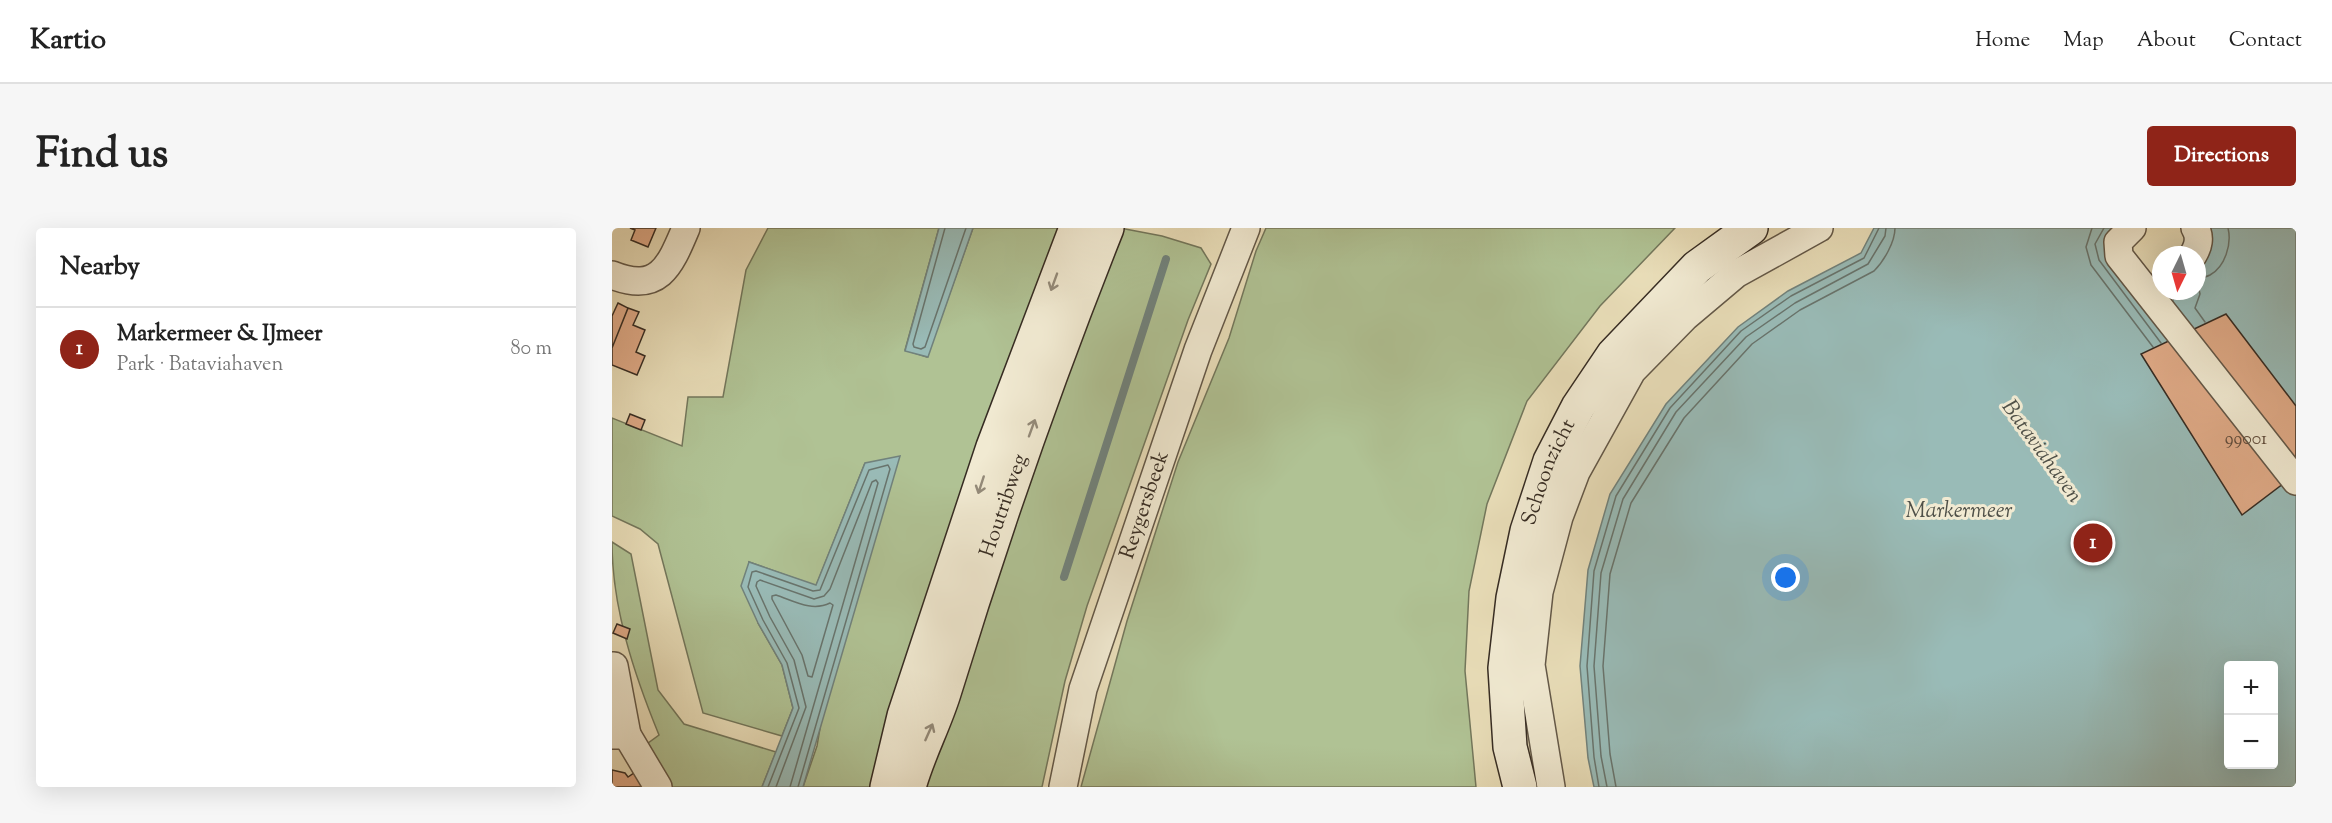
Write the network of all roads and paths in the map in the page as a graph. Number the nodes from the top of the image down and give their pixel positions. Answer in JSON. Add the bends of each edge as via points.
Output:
{"nodes":[{"id":1,"x":686,"y":228,"type":"edge"},
{"id":2,"x":1076,"y":228,"type":"edge"},
{"id":3,"x":1107,"y":228,"type":"edge"},
{"id":4,"x":1246,"y":228,"type":"edge"},
{"id":5,"x":1751,"y":228,"type":"edge"},
{"id":6,"x":1819,"y":228,"type":"edge"},
{"id":7,"x":2132,"y":228,"type":"edge"},
{"id":8,"x":2195,"y":228,"type":"edge"},
{"id":9,"x":2198,"y":246,"type":"edge"},
{"id":10,"x":612,"y":275,"type":"edge"},
{"id":11,"x":2152,"y":288,"type":"edge"},
{"id":12,"x":2165,"y":300,"type":"edge"},
{"id":13,"x":2296,"y":481,"type":"edge"},
{"id":14,"x":612,"y":666,"type":"edge"},
{"id":15,"x":620,"y":735,"type":"edge"},
{"id":16,"x":658,"y":787,"type":"edge"},
{"id":17,"x":888,"y":787,"type":"edge"},
{"id":18,"x":909,"y":787,"type":"edge"},
{"id":19,"x":1063,"y":787,"type":"edge"},
{"id":20,"x":1520,"y":787,"type":"edge"},
{"id":21,"x":1551,"y":787,"type":"edge"}],
"edges":[{"from":1,"to":10,"type":"street","via":[[671,263],[652,280],[629,282]]},
{"from":2,"to":17,"type":"main road","name":"Houtribweg","one_way":true,"via":[[993,447],[904,716]]},
{"from":18,"to":3,"type":"main road","name":"Houtribweg","one_way":true,"via":[[917,757],[937,714],[985,559]]},
{"from":4,"to":19,"type":"street","name":"Reygersbeek","via":[[1198,350],[1083,689]]},
{"from":5,"to":20,"type":"main road","name":"Schoonzicht","via":[[1697,267],[1613,354],[1578,407],[1550,461],[1527,531],[1504,668],[1510,747]]},
{"from":6,"to":21,"type":"street","via":[[1736,274],[1685,317],[1632,371],[1575,472],[1539,592],[1532,665]]},
{"from":7,"to":11,"type":"street","via":[[2118,242],[2119,256]]},
{"from":8,"to":9,"type":"street"},
{"from":12,"to":13,"type":"street"},
{"from":14,"to":15,"type":"street"},
{"from":15,"to":16,"type":"street"}]}
